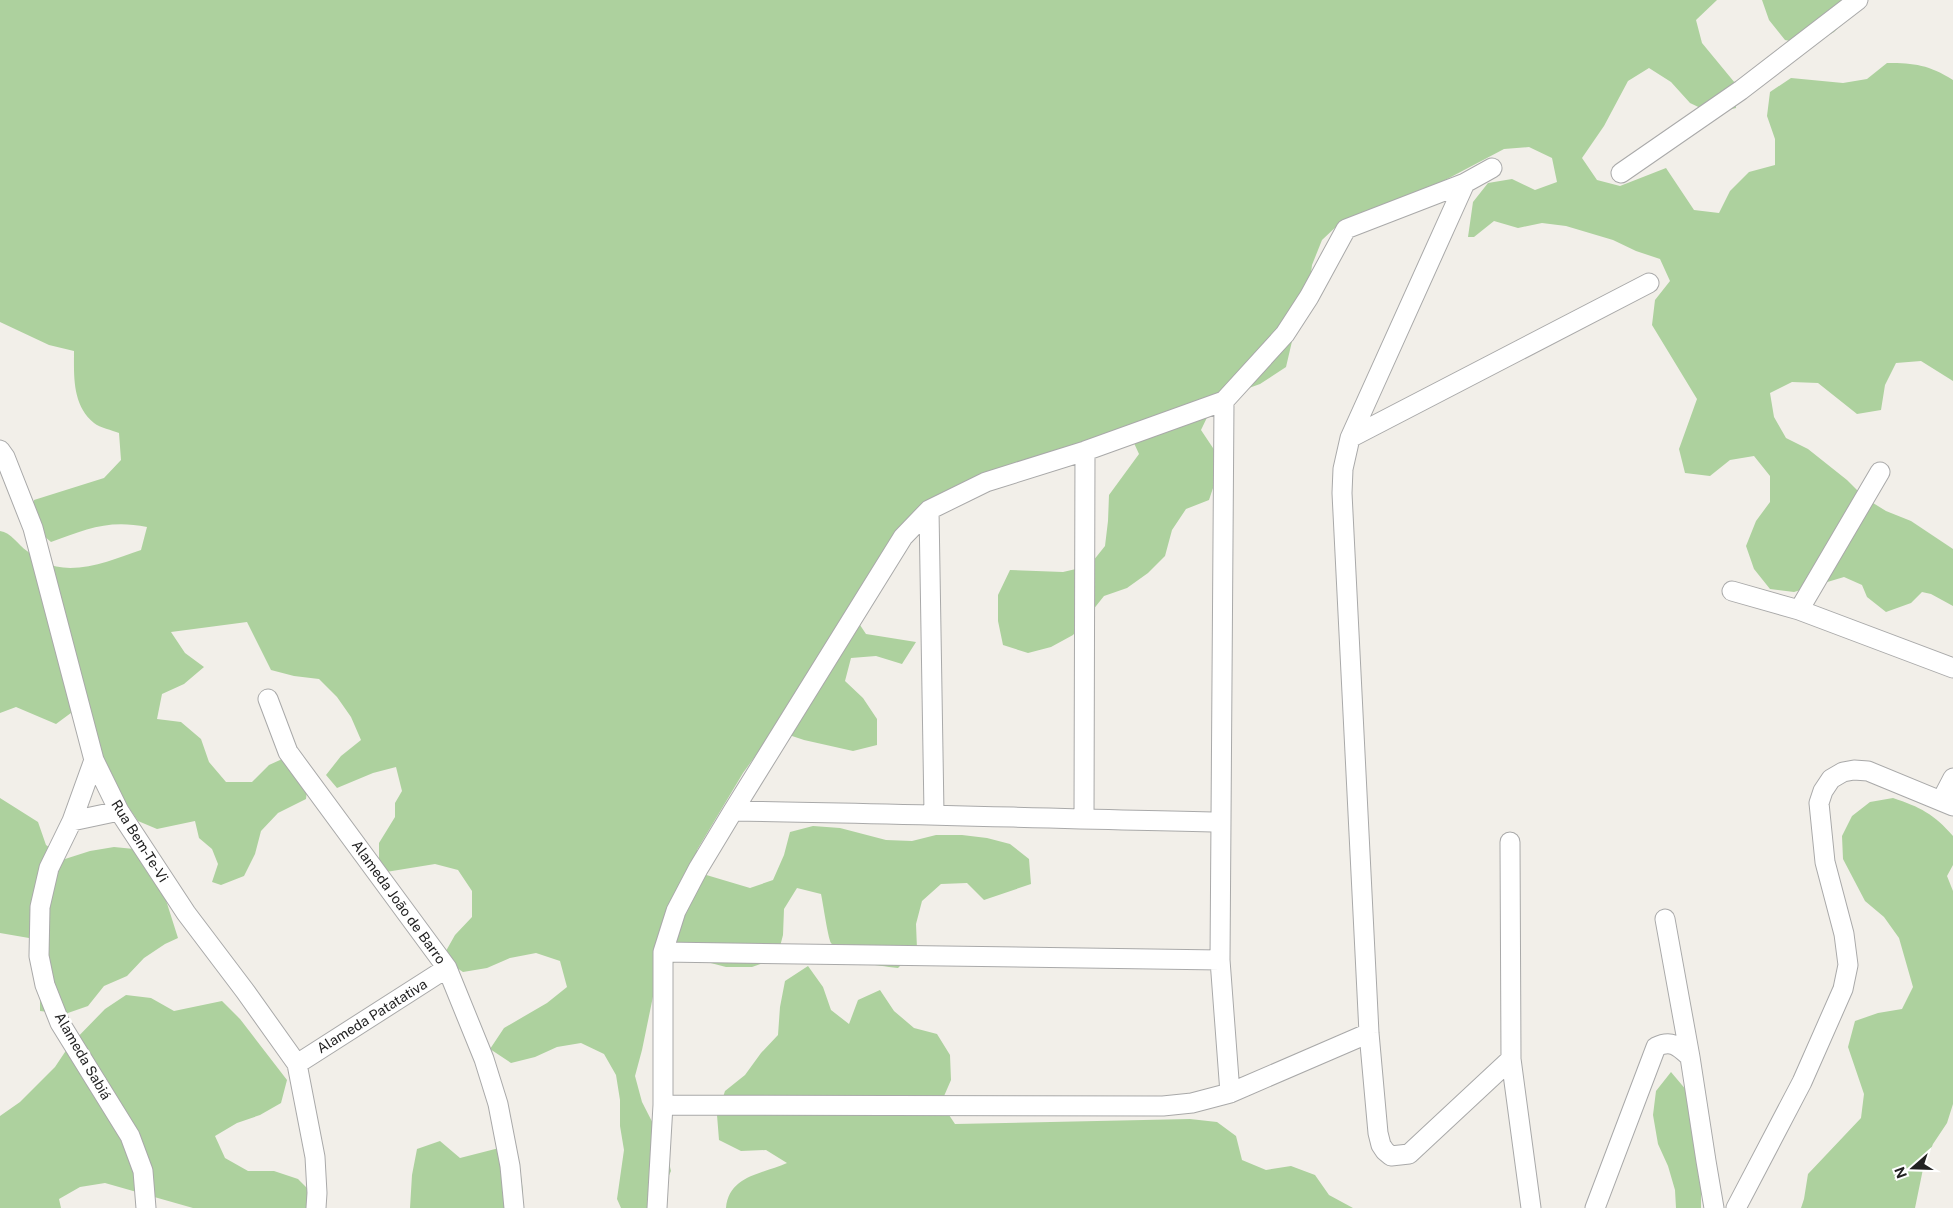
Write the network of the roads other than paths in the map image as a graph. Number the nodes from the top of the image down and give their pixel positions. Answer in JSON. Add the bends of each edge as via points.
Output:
{"nodes":[{"id":1,"x":1858,"y":0,"type":"edge"},
{"id":2,"x":1492,"y":168,"type":"dead end"},
{"id":3,"x":1621,"y":173,"type":"dead end"},
{"id":4,"x":1464,"y":183,"type":"junction"},
{"id":5,"x":1649,"y":283,"type":"dead end"},
{"id":6,"x":1224,"y":401,"type":"junction"},
{"id":7,"x":1350,"y":438,"type":"junction"},
{"id":8,"x":0,"y":450,"type":"edge"},
{"id":9,"x":1085,"y":451,"type":"junction"},
{"id":10,"x":1880,"y":472,"type":"dead end"},
{"id":11,"x":929,"y":510,"type":"junction"},
{"id":12,"x":1732,"y":591,"type":"dead end"},
{"id":13,"x":1800,"y":610,"type":"junction"},
{"id":14,"x":1953,"y":668,"type":"edge"},
{"id":15,"x":268,"y":699,"type":"dead end"},
{"id":16,"x":94,"y":760,"type":"junction"},
{"id":17,"x":1953,"y":778,"type":"edge"},
{"id":18,"x":1947,"y":804,"type":"edge"},
{"id":19,"x":733,"y":811,"type":"junction"},
{"id":20,"x":120,"y":812,"type":"junction"},
{"id":21,"x":934,"y":814,"type":"junction"},
{"id":22,"x":1084,"y":819,"type":"junction"},
{"id":23,"x":72,"y":821,"type":"junction"},
{"id":24,"x":1221,"y":822,"type":"junction"},
{"id":25,"x":1510,"y":842,"type":"dead end"},
{"id":26,"x":1665,"y":918,"type":"dead end"},
{"id":27,"x":663,"y":952,"type":"junction"},
{"id":28,"x":1220,"y":960,"type":"junction"},
{"id":29,"x":447,"y":968,"type":"junction"},
{"id":30,"x":1369,"y":1033,"type":"junction"},
{"id":31,"x":1690,"y":1057,"type":"junction"},
{"id":32,"x":1511,"y":1059,"type":"junction"},
{"id":33,"x":297,"y":1064,"type":"junction"},
{"id":34,"x":1230,"y":1093,"type":"junction"},
{"id":35,"x":663,"y":1105,"type":"junction"},
{"id":36,"x":146,"y":1208,"type":"edge"},
{"id":37,"x":316,"y":1208,"type":"edge"},
{"id":38,"x":514,"y":1208,"type":"edge"},
{"id":39,"x":657,"y":1208,"type":"edge"},
{"id":40,"x":1531,"y":1208,"type":"edge"},
{"id":41,"x":1594,"y":1208,"type":"edge"},
{"id":42,"x":1714,"y":1208,"type":"edge"},
{"id":43,"x":1736,"y":1208,"type":"edge"}],
"edges":[{"from":1,"to":3,"type":"street","via":[[1741,90]]},
{"from":2,"to":4,"type":"street"},
{"from":4,"to":6,"type":"street","via":[[1346,229],[1285,334]]},
{"from":4,"to":7,"type":"street"},
{"from":5,"to":7,"type":"street"},
{"from":6,"to":9,"type":"street"},
{"from":6,"to":24,"type":"street"},
{"from":7,"to":30,"type":"street","via":[[1342,493]]},
{"from":8,"to":16,"type":"street","name":"Rua Bem-Te-Vi","via":[[32,528]]},
{"from":9,"to":11,"type":"street","via":[[986,482]]},
{"from":9,"to":22,"type":"street"},
{"from":10,"to":13,"type":"street"},
{"from":11,"to":19,"type":"street","via":[[903,537],[884,564]]},
{"from":11,"to":21,"type":"street"},
{"from":12,"to":13,"type":"street"},
{"from":13,"to":14,"type":"street"},
{"from":15,"to":29,"type":"street","name":"Alameda João de Barro","via":[[288,752]]},
{"from":16,"to":20,"type":"street","name":"Rua Bem-Te-Vi"},
{"from":16,"to":23,"type":"street","name":"Alameda Sabiá"},
{"from":17,"to":18,"type":"street"},
{"from":18,"to":43,"type":"street","via":[[1868,771],[1843,772],[1822,791],[1819,803],[1825,862],[1844,934],[1848,965],[1843,989],[1802,1082]]},
{"from":19,"to":21,"type":"street"},
{"from":19,"to":27,"type":"street","via":[[676,912]]},
{"from":20,"to":23,"type":"street"},
{"from":20,"to":33,"type":"street","name":"Rua Bem-Te-Vi","via":[[186,913]]},
{"from":21,"to":22,"type":"street"},
{"from":22,"to":24,"type":"street"},
{"from":23,"to":36,"type":"street","name":"Alameda Sabiá","via":[[49,868],[40,907],[39,956],[60,1023],[130,1136],[143,1171]]},
{"from":24,"to":28,"type":"street"},
{"from":25,"to":32,"type":"street"},
{"from":26,"to":31,"type":"street"},
{"from":27,"to":28,"type":"street"},
{"from":27,"to":35,"type":"street"},
{"from":28,"to":34,"type":"street"},
{"from":29,"to":33,"type":"street","name":"Alameda Patatativa"},
{"from":29,"to":38,"type":"street","name":"Alameda João de Barro","via":[[484,1058],[498,1104]]},
{"from":30,"to":32,"type":"street","via":[[1378,1133],[1381,1145],[1391,1156],[1409,1154]]},
{"from":30,"to":34,"type":"street"},
{"from":31,"to":41,"type":"street","via":[[1680,1047],[1671,1044],[1656,1047]]},
{"from":31,"to":42,"type":"street"},
{"from":32,"to":40,"type":"street"},
{"from":33,"to":37,"type":"street","name":"Rua Bem-Te-Vi","via":[[315,1157]]},
{"from":34,"to":35,"type":"street","via":[[1192,1103],[1163,1106]]},
{"from":35,"to":39,"type":"street"}]}
